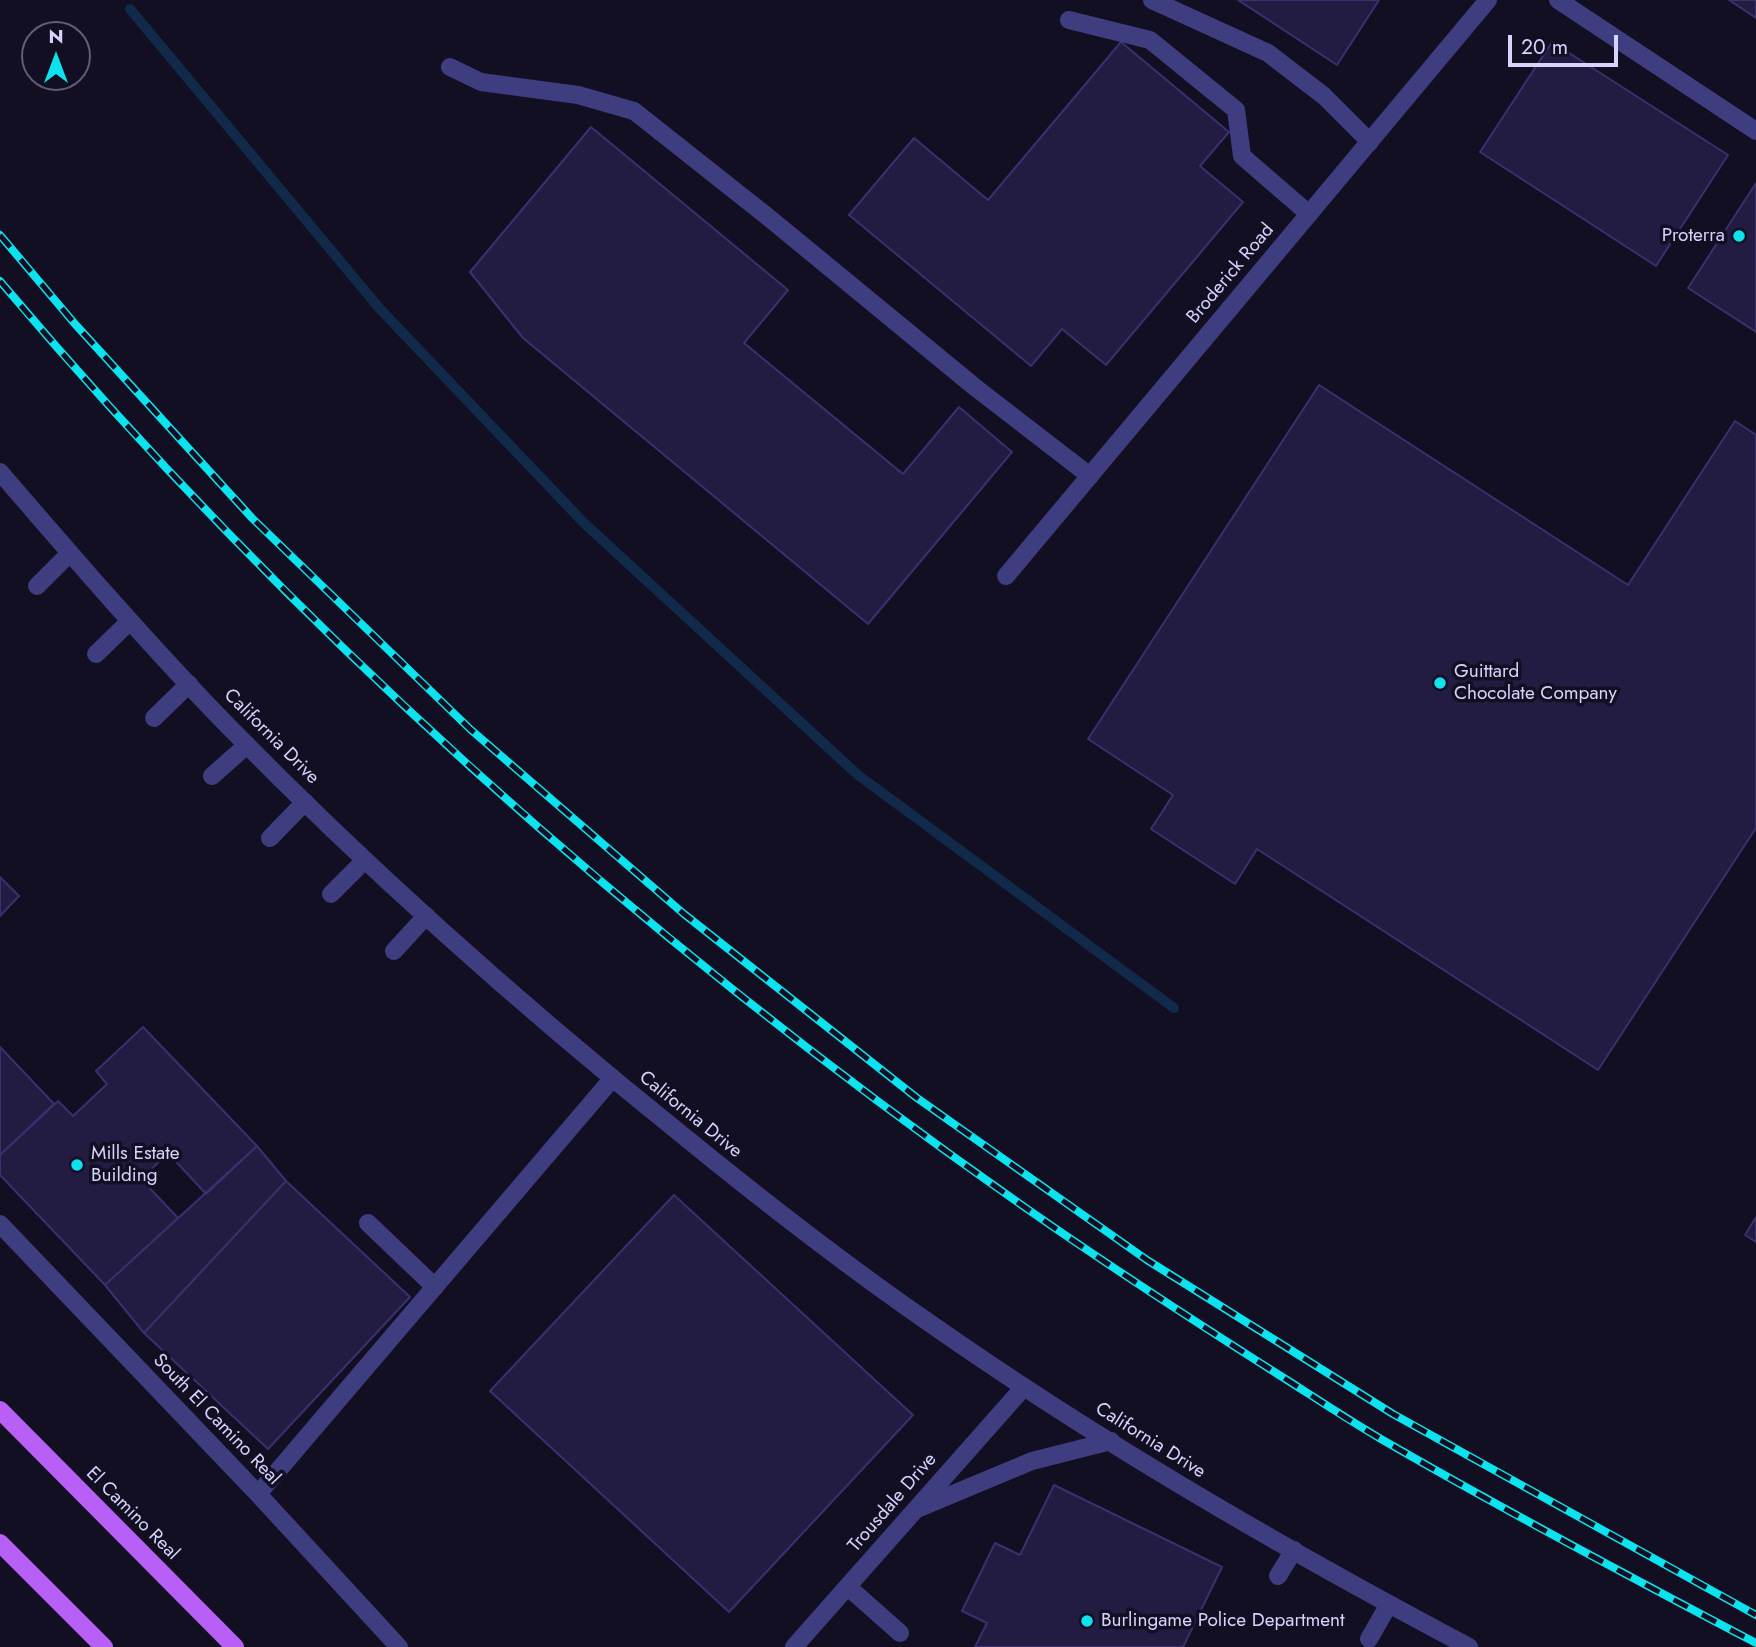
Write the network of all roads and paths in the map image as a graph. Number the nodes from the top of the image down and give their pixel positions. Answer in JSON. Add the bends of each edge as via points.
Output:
{"nodes":[{"id":1,"x":1152,"y":0,"type":"edge"},
{"id":2,"x":1488,"y":0,"type":"edge"},
{"id":3,"x":1558,"y":0,"type":"edge"},
{"id":4,"x":1069,"y":20,"type":"dead end"},
{"id":5,"x":450,"y":67,"type":"dead end"},
{"id":6,"x":1756,"y":131,"type":"edge"},
{"id":7,"x":1370,"y":142,"type":"junction"},
{"id":8,"x":1309,"y":214,"type":"junction"},
{"id":9,"x":0,"y":472,"type":"edge"},
{"id":10,"x":1090,"y":476,"type":"junction"},
{"id":11,"x":70,"y":553,"type":"junction"},
{"id":12,"x":1006,"y":576,"type":"dead end"},
{"id":13,"x":37,"y":586,"type":"dead end"},
{"id":14,"x":130,"y":621,"type":"junction"},
{"id":15,"x":96,"y":654,"type":"dead end"},
{"id":16,"x":189,"y":684,"type":"junction"},
{"id":17,"x":154,"y":718,"type":"dead end"},
{"id":18,"x":247,"y":745,"type":"junction"},
{"id":19,"x":212,"y":776,"type":"dead end"},
{"id":20,"x":305,"y":802,"type":"junction"},
{"id":21,"x":270,"y":838,"type":"dead end"},
{"id":22,"x":365,"y":860,"type":"junction"},
{"id":23,"x":331,"y":894,"type":"dead end"},
{"id":24,"x":426,"y":916,"type":"junction"},
{"id":25,"x":394,"y":951,"type":"dead end"},
{"id":26,"x":612,"y":1079,"type":"junction"},
{"id":27,"x":368,"y":1223,"type":"dead end"},
{"id":28,"x":0,"y":1224,"type":"edge"},
{"id":29,"x":435,"y":1287,"type":"junction"},
{"id":30,"x":1024,"y":1387,"type":"junction"},
{"id":31,"x":0,"y":1410,"type":"edge"},
{"id":32,"x":1111,"y":1441,"type":"junction"},
{"id":33,"x":258,"y":1494,"type":"junction"},
{"id":34,"x":917,"y":1508,"type":"junction"},
{"id":35,"x":0,"y":1543,"type":"edge"},
{"id":36,"x":1294,"y":1550,"type":"junction"},
{"id":37,"x":1278,"y":1576,"type":"dead end"},
{"id":38,"x":848,"y":1587,"type":"junction"},
{"id":39,"x":1389,"y":1604,"type":"junction"},
{"id":40,"x":900,"y":1633,"type":"dead end"},
{"id":41,"x":1368,"y":1639,"type":"dead end"},
{"id":42,"x":104,"y":1647,"type":"edge"},
{"id":43,"x":235,"y":1647,"type":"edge"},
{"id":44,"x":398,"y":1647,"type":"edge"},
{"id":45,"x":794,"y":1647,"type":"edge"},
{"id":46,"x":1469,"y":1647,"type":"edge"}],
"edges":[{"from":1,"to":7,"type":"street","via":[[1268,53],[1324,96]]},
{"from":2,"to":7,"type":"street","name":"Broderick Road"},
{"from":3,"to":6,"type":"street"},
{"from":4,"to":8,"type":"street","via":[[1150,40],[1236,110],[1242,156]]},
{"from":5,"to":10,"type":"street","via":[[481,82],[578,94],[634,111]]},
{"from":7,"to":8,"type":"street","name":"Broderick Road"},
{"from":8,"to":10,"type":"street","name":"Broderick Road"},
{"from":9,"to":11,"type":"street","name":"California Drive"},
{"from":10,"to":12,"type":"street","name":"Broderick Road"},
{"from":11,"to":13,"type":"street"},
{"from":11,"to":14,"type":"street","name":"California Drive"},
{"from":14,"to":15,"type":"street"},
{"from":14,"to":16,"type":"street","name":"California Drive"},
{"from":16,"to":17,"type":"street"},
{"from":16,"to":18,"type":"street","name":"California Drive"},
{"from":18,"to":19,"type":"street"},
{"from":18,"to":20,"type":"street","name":"California Drive"},
{"from":20,"to":21,"type":"street"},
{"from":20,"to":22,"type":"street","name":"California Drive"},
{"from":22,"to":23,"type":"street"},
{"from":22,"to":24,"type":"street","name":"California Drive"},
{"from":24,"to":25,"type":"street"},
{"from":24,"to":26,"type":"street","name":"California Drive"},
{"from":26,"to":29,"type":"street"},
{"from":26,"to":30,"type":"street","name":"California Drive","via":[[753,1192],[930,1324]]},
{"from":27,"to":29,"type":"street"},
{"from":28,"to":33,"type":"street","name":"South El Camino Real"},
{"from":29,"to":33,"type":"street"},
{"from":30,"to":32,"type":"street","name":"California Drive"},
{"from":30,"to":34,"type":"street","name":"Trousdale Drive"},
{"from":31,"to":43,"type":"main road","name":"El Camino Real"},
{"from":32,"to":34,"type":"street","via":[[1032,1461]]},
{"from":32,"to":36,"type":"street","name":"California Drive"},
{"from":33,"to":44,"type":"street","name":"South El Camino Real"},
{"from":34,"to":38,"type":"street","name":"Trousdale Drive"},
{"from":35,"to":42,"type":"main road"},
{"from":36,"to":37,"type":"street"},
{"from":36,"to":39,"type":"street","name":"California Drive"},
{"from":38,"to":40,"type":"street"},
{"from":38,"to":45,"type":"street","name":"Trousdale Drive"},
{"from":39,"to":41,"type":"street"},
{"from":39,"to":46,"type":"street","name":"California Drive"}]}
